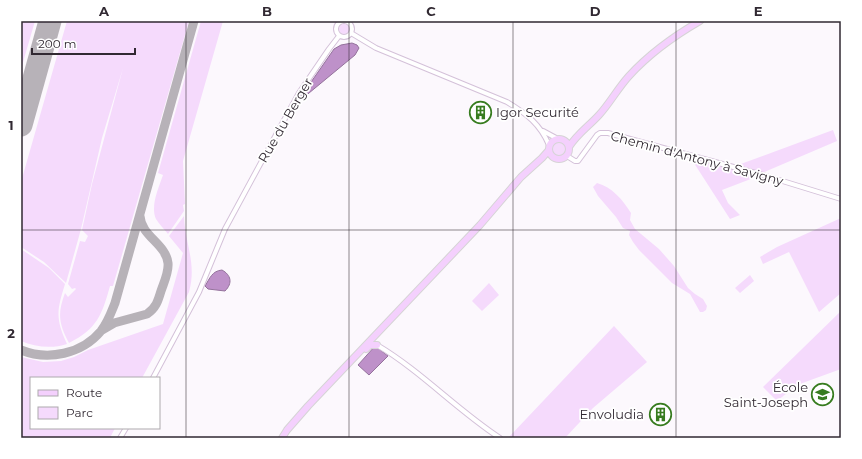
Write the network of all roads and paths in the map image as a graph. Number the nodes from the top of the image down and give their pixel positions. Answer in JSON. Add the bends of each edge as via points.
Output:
{"nodes":[{"id":1,"x":700,"y":21,"type":"edge"},
{"id":2,"x":349,"y":22,"type":"edge"},
{"id":3,"x":351,"y":33,"type":"junction"},
{"id":4,"x":339,"y":36,"type":"junction"},
{"id":5,"x":590,"y":124,"type":"junction"},
{"id":6,"x":543,"y":131,"type":"junction"},
{"id":7,"x":560,"y":139,"type":"junction"},
{"id":8,"x":569,"y":147,"type":"junction"},
{"id":9,"x":549,"y":148,"type":"junction"},
{"id":10,"x":567,"y":156,"type":"junction"},
{"id":11,"x":554,"y":158,"type":"junction"},
{"id":12,"x":529,"y":169,"type":"junction"},
{"id":13,"x":841,"y":199,"type":"edge"},
{"id":14,"x":387,"y":322,"type":"junction"},
{"id":15,"x":377,"y":344,"type":"junction"},
{"id":16,"x":354,"y":358,"type":"junction"},
{"id":17,"x":154,"y":377,"type":"edge"},
{"id":18,"x":125,"y":429,"type":"edge"},
{"id":19,"x":120,"y":438,"type":"edge"},
{"id":20,"x":282,"y":438,"type":"edge"},
{"id":21,"x":500,"y":438,"type":"edge"}],
"edges":[{"from":1,"to":5,"type":"main road","via":[[645,60]]},
{"from":2,"to":3,"type":"street"},
{"from":2,"to":4,"type":"street","via":[[342,21],[337,24]]},
{"from":3,"to":4,"type":"street","via":[[345,37]]},
{"from":3,"to":6,"type":"street","via":[[376,48],[507,102],[524,113]]},
{"from":4,"to":17,"type":"street","name":"Rue du Berger","via":[[299,93],[236,208],[216,248],[199,292]]},
{"from":5,"to":7,"type":"main road","via":[[573,136]]},
{"from":5,"to":8,"type":"main road"},
{"from":6,"to":7,"type":"street"},
{"from":6,"to":9,"type":"street"},
{"from":7,"to":8,"type":"main road","via":[[567,142]]},
{"from":7,"to":9,"type":"main road","via":[[552,141]]},
{"from":8,"to":10,"type":"main road"},
{"from":9,"to":11,"type":"main road"},
{"from":9,"to":12,"type":"main road"},
{"from":10,"to":11,"type":"main road","via":[[562,159]]},
{"from":10,"to":13,"type":"street","name":"Chemin d'Antony à Savigny","via":[[578,161],[597,135],[608,133]]},
{"from":11,"to":12,"type":"main road"},
{"from":12,"to":14,"type":"main road","via":[[480,225]]},
{"from":14,"to":15,"type":"main road","via":[[386,327],[374,340]]},
{"from":14,"to":16,"type":"main road"},
{"from":15,"to":16,"type":"main road","via":[[370,345]]},
{"from":15,"to":21,"type":"street"},
{"from":16,"to":20,"type":"main road","via":[[297,418]]},
{"from":18,"to":19,"type":"street"}]}
